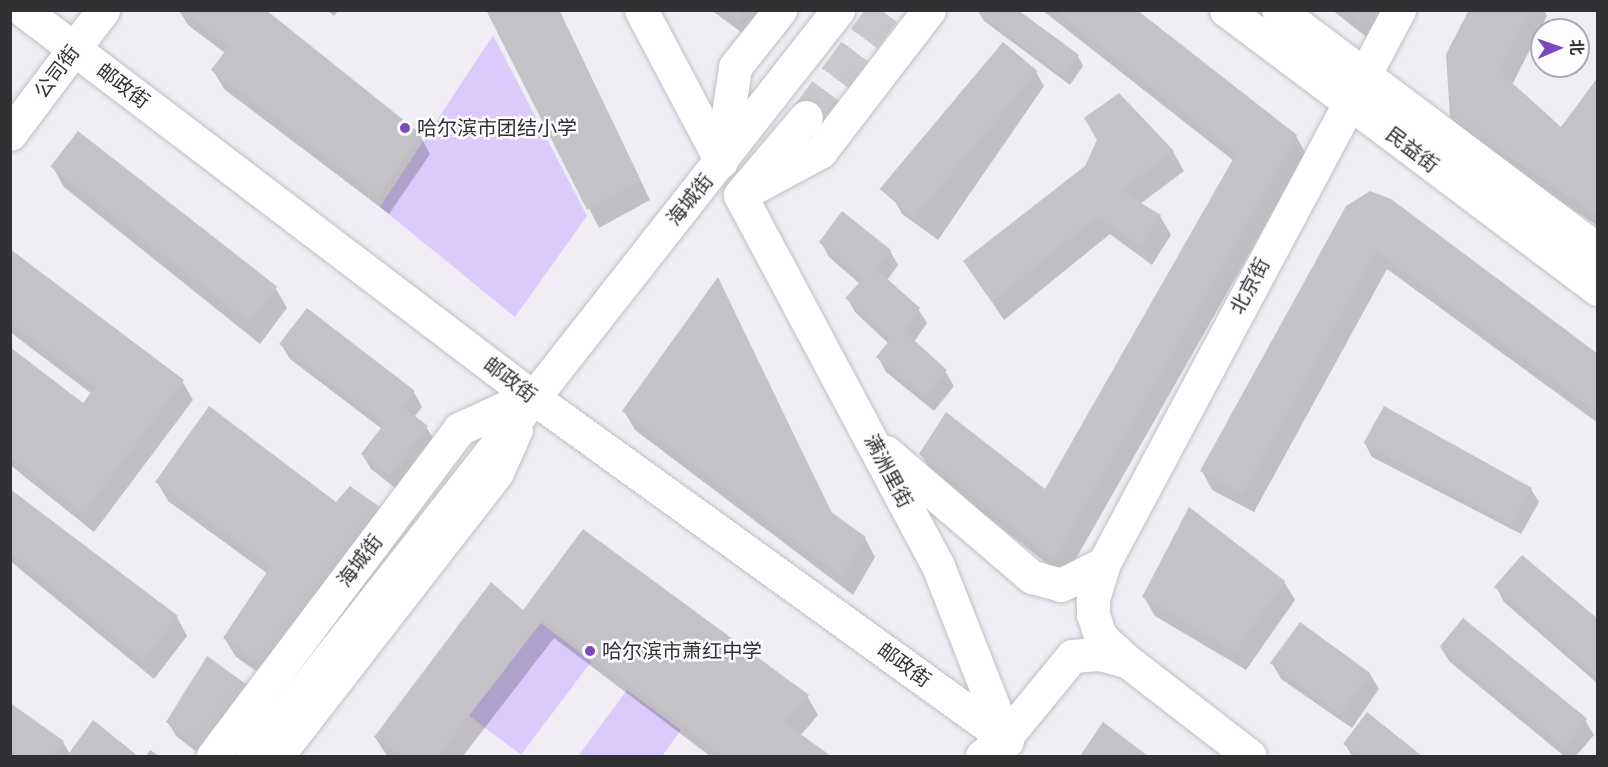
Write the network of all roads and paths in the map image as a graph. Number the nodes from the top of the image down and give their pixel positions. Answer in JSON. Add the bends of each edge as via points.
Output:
{"nodes":[{"id":1,"x":23,"y":10,"type":"edge"},
{"id":2,"x":103,"y":10,"type":"edge"},
{"id":3,"x":641,"y":10,"type":"edge"},
{"id":4,"x":780,"y":10,"type":"edge"},
{"id":5,"x":838,"y":10,"type":"edge"},
{"id":6,"x":929,"y":10,"type":"edge"},
{"id":7,"x":1226,"y":10,"type":"edge"},
{"id":8,"x":1278,"y":10,"type":"edge"},
{"id":9,"x":1399,"y":10,"type":"edge"},
{"id":10,"x":74,"y":49,"type":"junction"},
{"id":11,"x":1355,"y":88,"type":"junction"},
{"id":12,"x":806,"y":117,"type":"tunnel mouth"},
{"id":13,"x":10,"y":134,"type":"edge"},
{"id":14,"x":721,"y":161,"type":"junction"},
{"id":15,"x":740,"y":195,"type":"junction"},
{"id":16,"x":1598,"y":250,"type":"edge"},
{"id":17,"x":1598,"y":289,"type":"edge"},
{"id":18,"x":531,"y":396,"type":"junction"},
{"id":19,"x":871,"y":439,"type":"junction"},
{"id":20,"x":1104,"y":563,"type":"junction"},
{"id":21,"x":1126,"y":661,"type":"junction"},
{"id":22,"x":999,"y":753,"type":"edge"},
{"id":23,"x":213,"y":756,"type":"edge"},
{"id":24,"x":252,"y":756,"type":"edge"},
{"id":25,"x":277,"y":756,"type":"edge"},
{"id":26,"x":1250,"y":756,"type":"edge"}],
"edges":[{"from":1,"to":10,"type":"main road","name":"邮政街"},
{"from":2,"to":10,"type":"main road","name":"公司街"},
{"from":3,"to":14,"type":"main road"},
{"from":4,"to":14,"type":"main road","name":"海城街","via":[[735,67]]},
{"from":5,"to":14,"type":"main road"},
{"from":6,"to":15,"type":"main road","name":"海城街","via":[[820,152]]},
{"from":7,"to":11,"type":"main road","name":"民益街"},
{"from":8,"to":11,"type":"main road","name":"民益街"},
{"from":9,"to":11,"type":"main road","name":"北京街"},
{"from":10,"to":13,"type":"main road","name":"公司街"},
{"from":10,"to":18,"type":"main road","name":"邮政街"},
{"from":11,"to":16,"type":"main road","name":"民益街"},
{"from":11,"to":17,"type":"main road","name":"民益街"},
{"from":11,"to":20,"type":"main road","name":"北京街"},
{"from":12,"to":15,"type":"main road"},
{"from":14,"to":18,"type":"main road","name":"海城街"},
{"from":15,"to":19,"type":"main road","name":"满洲里街"},
{"from":18,"to":22,"type":"main road","name":"邮政街"},
{"from":18,"to":23,"type":"main road","name":"海城街","via":[[459,429]]},
{"from":18,"to":24,"type":"main road","name":"海城街"},
{"from":18,"to":25,"type":"main road","name":"海城街","via":[[497,472]]},
{"from":19,"to":20,"type":"main road","via":[[1032,578],[1061,585]]},
{"from":19,"to":22,"type":"main road","name":"满洲里街","via":[[938,566]]},
{"from":20,"to":21,"type":"main road","via":[[1094,600],[1096,626],[1109,647]]},
{"from":21,"to":22,"type":"main road","via":[[1100,654],[1072,656]]},
{"from":21,"to":26,"type":"main road"}]}
